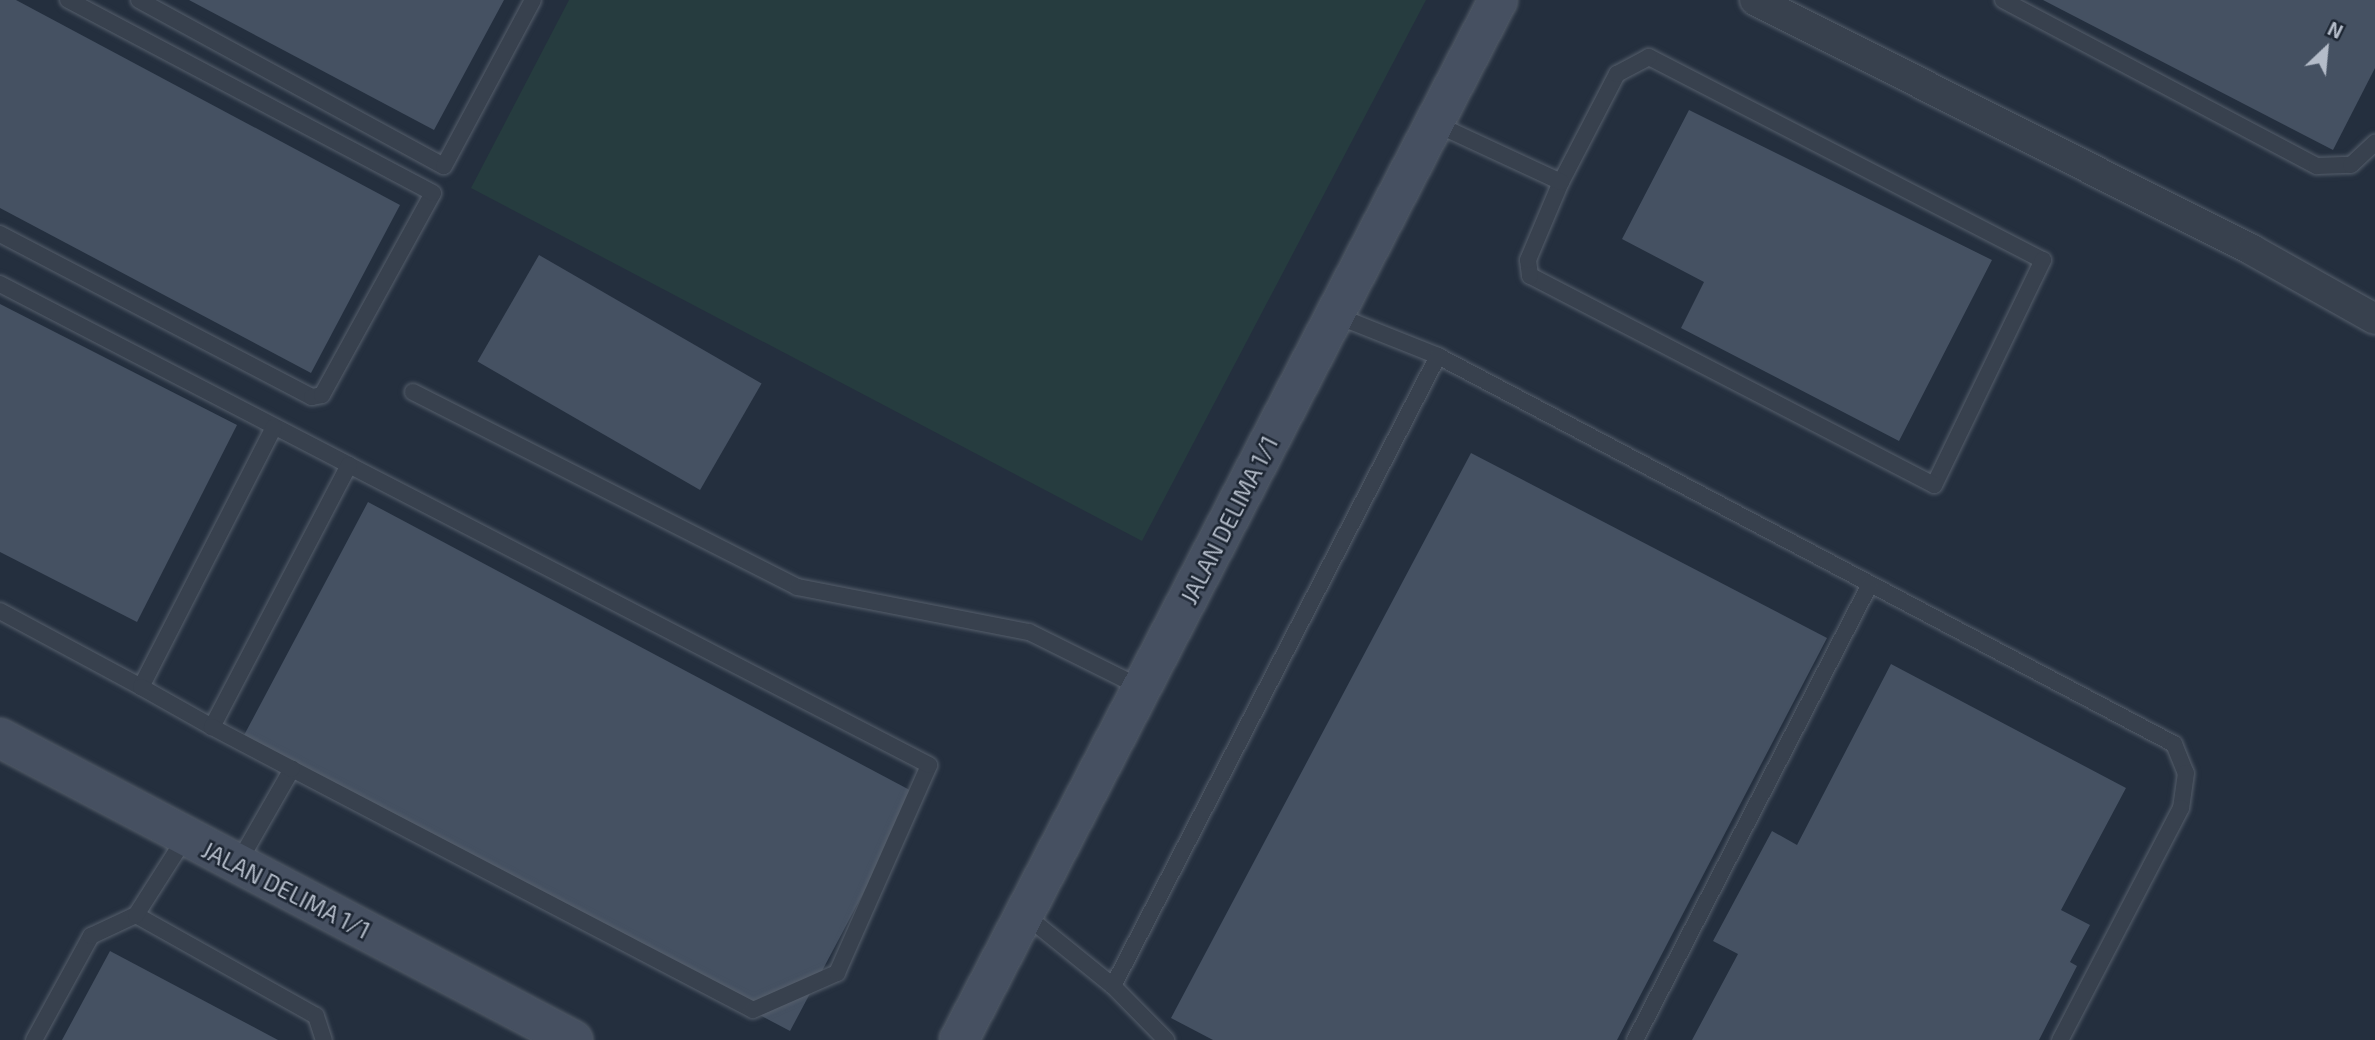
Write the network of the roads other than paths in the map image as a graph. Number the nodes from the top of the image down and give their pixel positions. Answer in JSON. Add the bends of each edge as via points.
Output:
{"nodes":[{"id":1,"x":68,"y":0,"type":"edge"},
{"id":2,"x":139,"y":0,"type":"edge"},
{"id":3,"x":533,"y":0,"type":"edge"},
{"id":4,"x":1498,"y":0,"type":"edge"},
{"id":5,"x":1755,"y":0,"type":"edge"},
{"id":6,"x":2003,"y":0,"type":"edge"},
{"id":7,"x":1434,"y":123,"type":"junction"},
{"id":8,"x":2375,"y":143,"type":"edge"},
{"id":9,"x":1561,"y":182,"type":"junction"},
{"id":10,"x":0,"y":234,"type":"edge"},
{"id":11,"x":0,"y":284,"type":"edge"},
{"id":12,"x":1335,"y":315,"type":"junction"},
{"id":13,"x":2375,"y":320,"type":"edge"},
{"id":14,"x":1438,"y":356,"type":"junction"},
{"id":15,"x":413,"y":392,"type":"dead end"},
{"id":16,"x":275,"y":427,"type":"junction"},
{"id":17,"x":349,"y":465,"type":"junction"},
{"id":18,"x":1869,"y":586,"type":"junction"},
{"id":19,"x":0,"y":611,"type":"edge"},
{"id":20,"x":141,"y":687,"type":"junction"},
{"id":21,"x":1142,"y":688,"type":"junction"},
{"id":22,"x":212,"y":727,"type":"junction"},
{"id":23,"x":0,"y":738,"type":"edge"},
{"id":24,"x":292,"y":769,"type":"junction"},
{"id":25,"x":185,"y":838,"type":"junction"},
{"id":26,"x":237,"y":865,"type":"junction"},
{"id":27,"x":1024,"y":914,"type":"junction"},
{"id":28,"x":136,"y":915,"type":"junction"},
{"id":29,"x":1113,"y":986,"type":"junction"},
{"id":30,"x":34,"y":1040,"type":"edge"},
{"id":31,"x":324,"y":1040,"type":"edge"},
{"id":32,"x":573,"y":1040,"type":"edge"},
{"id":33,"x":959,"y":1040,"type":"edge"},
{"id":34,"x":1166,"y":1040,"type":"edge"},
{"id":35,"x":1635,"y":1040,"type":"edge"},
{"id":36,"x":2060,"y":1040,"type":"edge"}],
"edges":[{"from":1,"to":10,"type":"lane","via":[[433,193],[322,395],[312,397]]},
{"from":2,"to":3,"type":"lane","via":[[444,166]]},
{"from":4,"to":7,"type":"street","name":"JALAN DELIMA 1/1"},
{"from":5,"to":13,"type":"street","via":[[2252,250]]},
{"from":6,"to":8,"type":"lane","via":[[2317,166],[2351,165]]},
{"from":7,"to":9,"type":"lane"},
{"from":7,"to":12,"type":"street","name":"JALAN DELIMA 1/1"},
{"from":9,"to":9,"type":"lane","via":[[1528,260],[1531,276],[1934,485],[2043,260],[1648,57],[1617,74]]},
{"from":11,"to":16,"type":"lane"},
{"from":12,"to":14,"type":"lane"},
{"from":12,"to":21,"type":"street","name":"JALAN DELIMA 1/1"},
{"from":14,"to":18,"type":"lane"},
{"from":14,"to":29,"type":"lane"},
{"from":15,"to":21,"type":"lane","via":[[797,587],[1029,632]]},
{"from":16,"to":17,"type":"lane"},
{"from":16,"to":20,"type":"lane"},
{"from":17,"to":22,"type":"lane"},
{"from":17,"to":24,"type":"lane","via":[[929,765],[837,973],[753,1010]]},
{"from":18,"to":35,"type":"lane"},
{"from":18,"to":36,"type":"lane","via":[[2174,744],[2186,773],[2181,808]]},
{"from":19,"to":20,"type":"lane"},
{"from":20,"to":22,"type":"lane"},
{"from":21,"to":27,"type":"street","name":"JALAN DELIMA 1/1"},
{"from":22,"to":24,"type":"lane"},
{"from":23,"to":25,"type":"street","name":"JALAN DELIMA 1/1"},
{"from":24,"to":26,"type":"lane"},
{"from":25,"to":26,"type":"street","name":"JALAN DELIMA 1/1"},
{"from":25,"to":28,"type":"lane"},
{"from":26,"to":32,"type":"street","name":"JALAN DELIMA 1/1"},
{"from":27,"to":29,"type":"lane"},
{"from":27,"to":33,"type":"street","name":"JALAN DELIMA 1/1"},
{"from":28,"to":30,"type":"lane","via":[[91,936]]},
{"from":28,"to":31,"type":"lane","via":[[316,1016]]},
{"from":29,"to":34,"type":"lane"}]}
